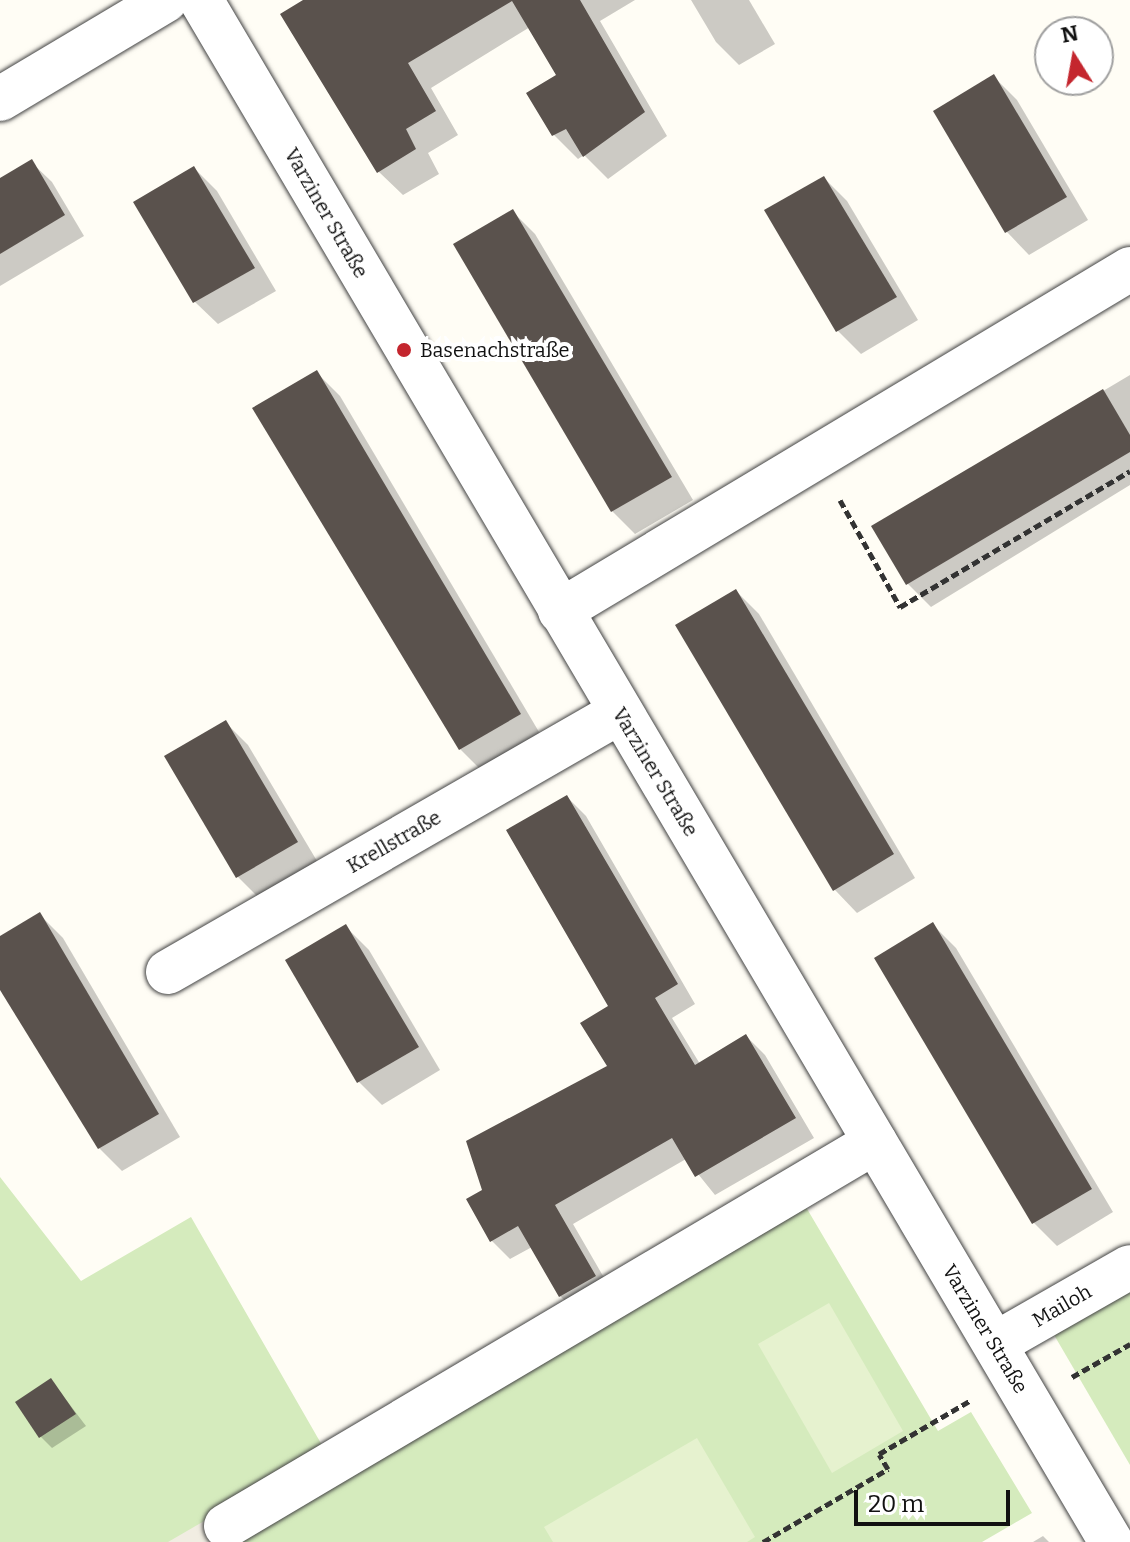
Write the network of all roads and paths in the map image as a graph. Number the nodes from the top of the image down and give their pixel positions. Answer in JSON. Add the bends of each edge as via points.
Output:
{"nodes":[{"id":1,"x":166,"y":0,"type":"edge"},
{"id":2,"x":201,"y":0,"type":"edge"},
{"id":3,"x":0,"y":99,"type":"edge"},
{"id":4,"x":1130,"y":269,"type":"edge"},
{"id":5,"x":816,"y":457,"type":"junction"},
{"id":6,"x":1130,"y":471,"type":"edge"},
{"id":7,"x":560,"y":611,"type":"junction"},
{"id":8,"x":620,"y":712,"type":"junction"},
{"id":9,"x":168,"y":972,"type":"dead end"},
{"id":10,"x":875,"y":1142,"type":"junction"},
{"id":11,"x":1130,"y":1267,"type":"edge"},
{"id":12,"x":1130,"y":1344,"type":"edge"},
{"id":13,"x":1012,"y":1374,"type":"junction"},
{"id":14,"x":226,"y":1526,"type":"dead end"},
{"id":15,"x":1130,"y":1534,"type":"edge"},
{"id":16,"x":763,"y":1542,"type":"edge"},
{"id":17,"x":1113,"y":1542,"type":"edge"}],
"edges":[{"from":1,"to":3,"type":"street"},
{"from":2,"to":7,"type":"street","name":"Varziner Straße"},
{"from":4,"to":5,"type":"street"},
{"from":5,"to":6,"type":"path","via":[[900,607]]},
{"from":5,"to":7,"type":"street"},
{"from":7,"to":8,"type":"street","name":"Varziner Straße"},
{"from":8,"to":9,"type":"street","name":"Krellstraße"},
{"from":8,"to":10,"type":"street","name":"Varziner Straße"},
{"from":10,"to":13,"type":"street","name":"Varziner Straße"},
{"from":10,"to":14,"type":"street"},
{"from":11,"to":13,"type":"street","name":"Mailoh"},
{"from":12,"to":13,"type":"path"},
{"from":13,"to":16,"type":"path","via":[[879,1454],[888,1469]]},
{"from":13,"to":17,"type":"street","name":"Varziner Straße"},
{"from":15,"to":17,"type":"street"}]}
